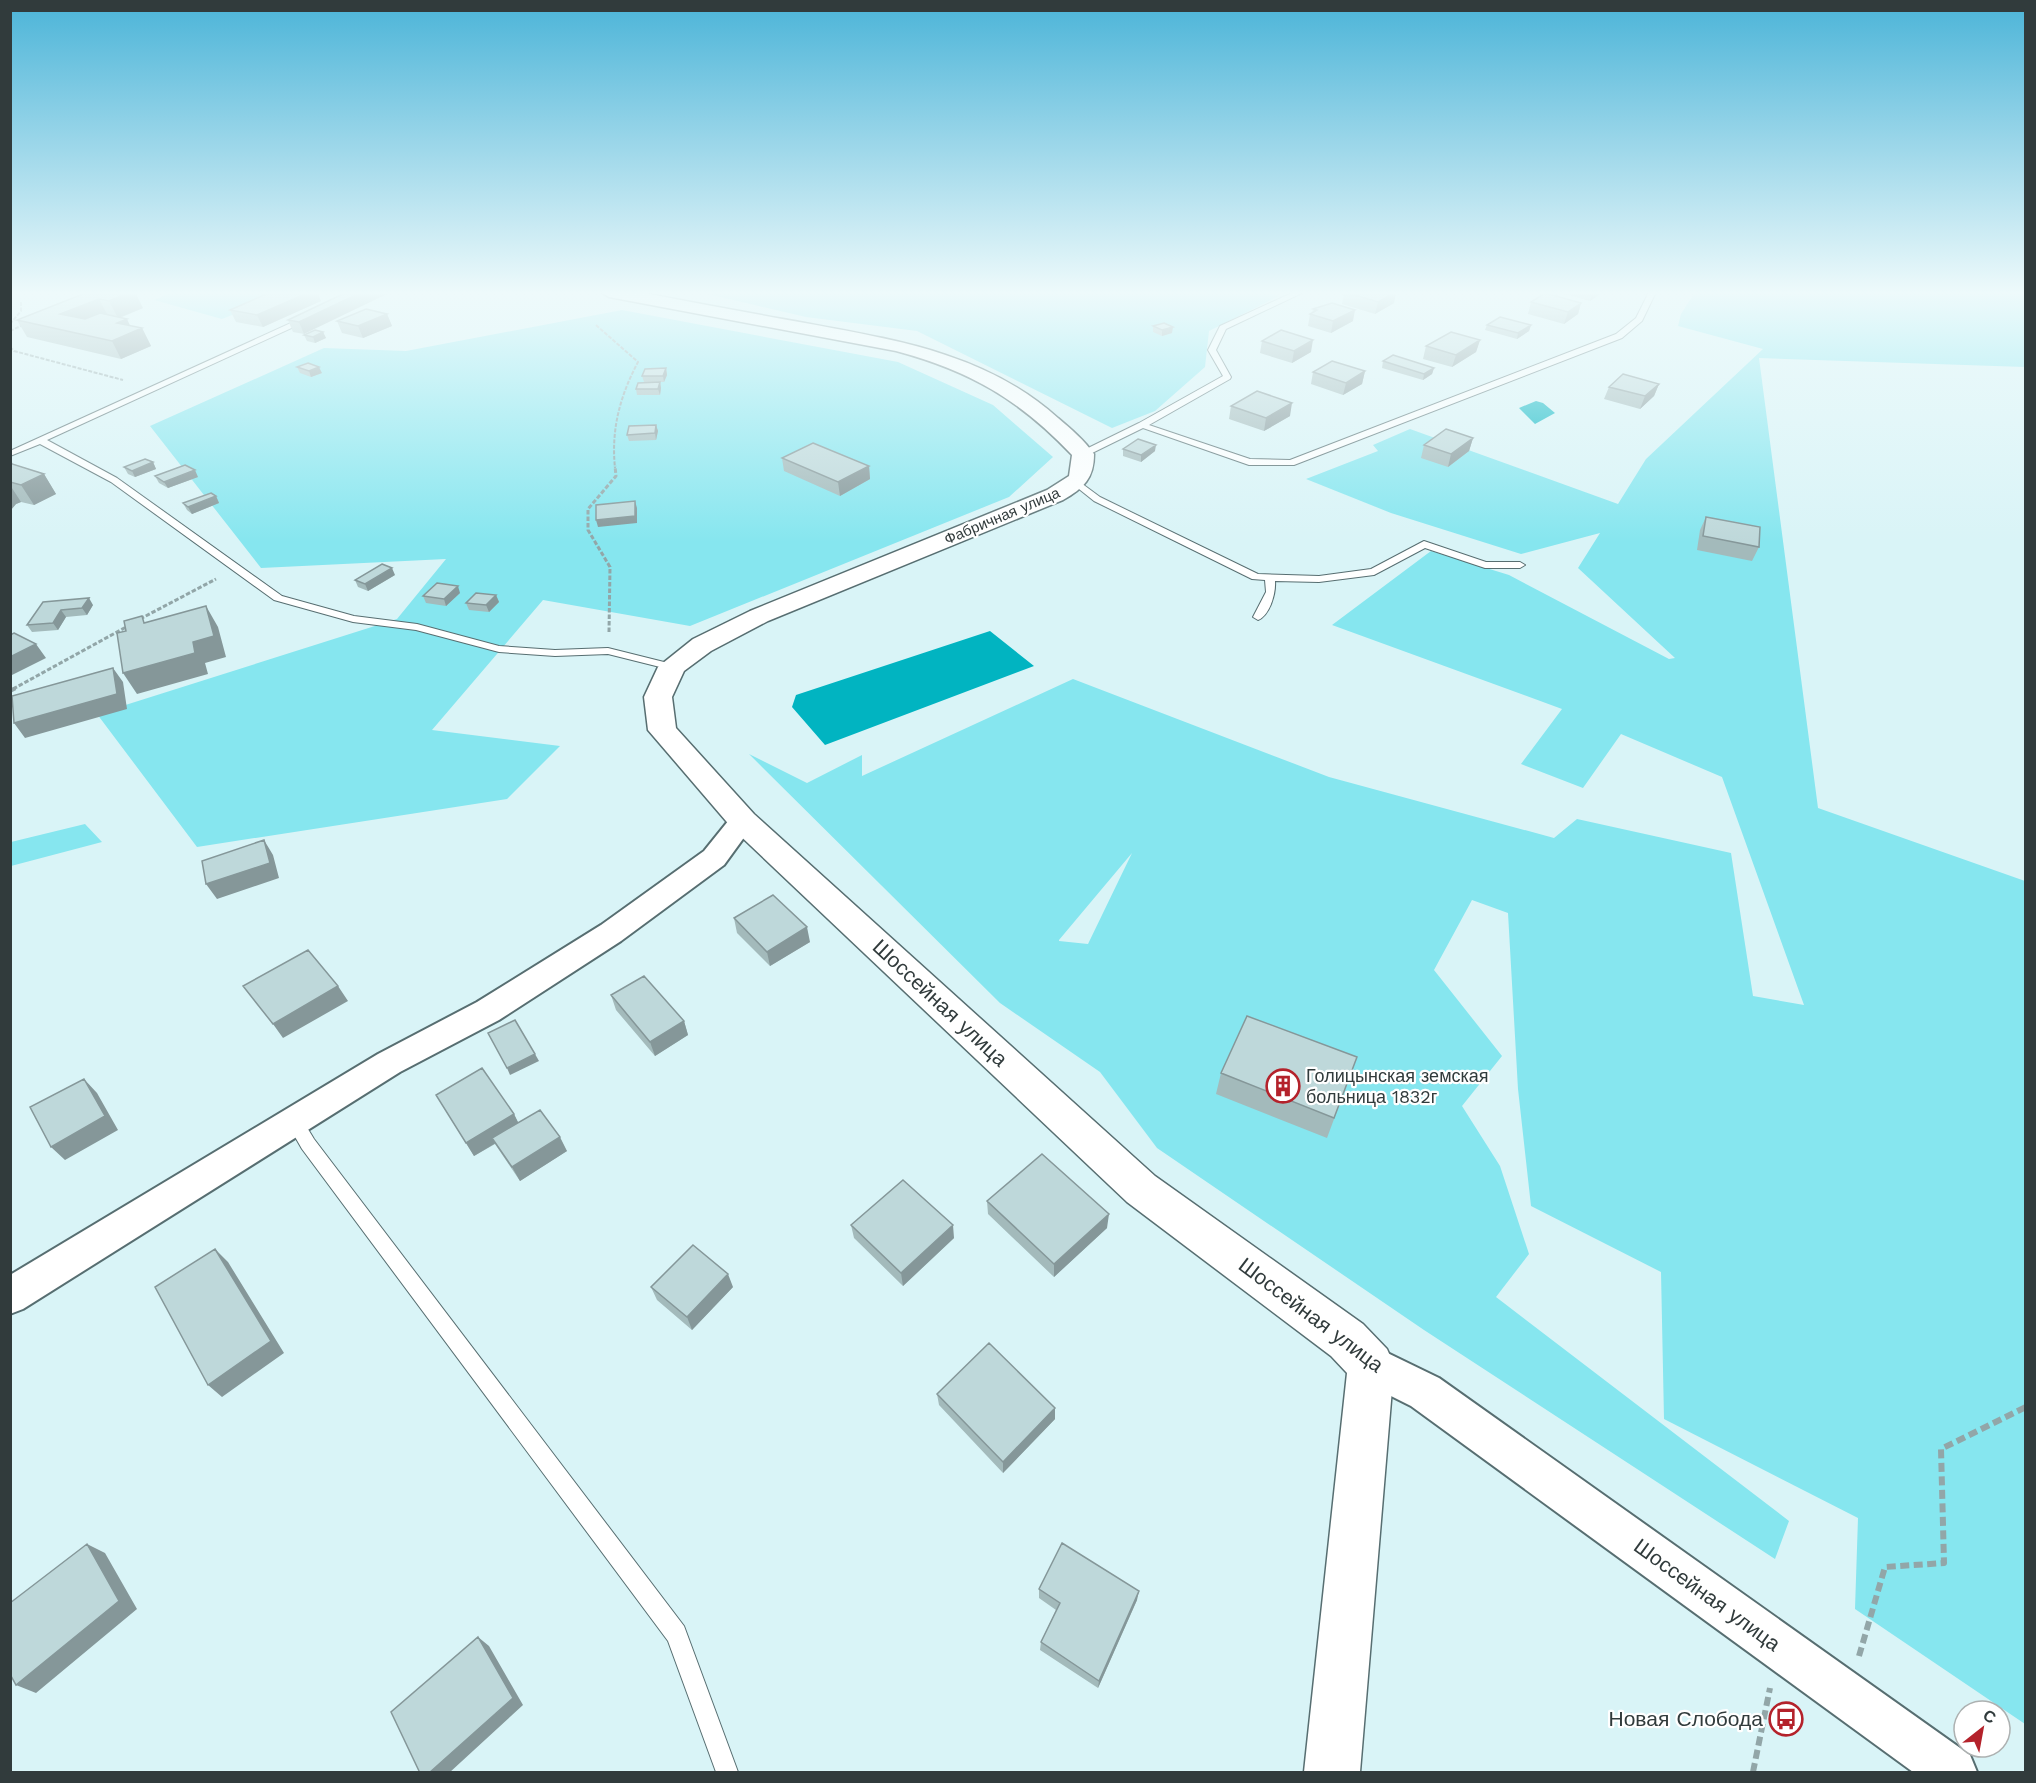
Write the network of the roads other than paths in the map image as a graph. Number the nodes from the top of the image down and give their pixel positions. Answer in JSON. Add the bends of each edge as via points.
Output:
{"nodes":[{"id":1,"x":183,"y":375,"type":"edge"},
{"id":2,"x":983,"y":375,"type":"edge"},
{"id":3,"x":1226,"y":375,"type":"edge"},
{"id":4,"x":1518,"y":375,"type":"edge"},
{"id":5,"x":1142,"y":425,"type":"junction"},
{"id":6,"x":40,"y":440,"type":"junction"},
{"id":7,"x":10,"y":454,"type":"edge"},
{"id":8,"x":1083,"y":454,"type":"junction"},
{"id":9,"x":1077,"y":483,"type":"junction"},
{"id":10,"x":1520,"y":565,"type":"dead end"},
{"id":11,"x":1269,"y":578,"type":"junction"},
{"id":12,"x":1258,"y":617,"type":"dead end"},
{"id":13,"x":672,"y":667,"type":"junction"},
{"id":14,"x":743,"y":821,"type":"junction"},
{"id":15,"x":294,"y":1121,"type":"junction"},
{"id":16,"x":10,"y":1296,"type":"edge"},
{"id":17,"x":1371,"y":1365,"type":"junction"},
{"id":18,"x":727,"y":1773,"type":"edge"},
{"id":19,"x":1332,"y":1773,"type":"edge"},
{"id":20,"x":1953,"y":1773,"type":"edge"}],
"edges":[{"from":1,"to":6,"type":"lane"},
{"from":2,"to":8,"type":"street","via":[[1046,419]]},
{"from":3,"to":5,"type":"lane"},
{"from":4,"to":5,"type":"lane","via":[[1291,463],[1249,462]]},
{"from":5,"to":8,"type":"lane"},
{"from":6,"to":7,"type":"lane"},
{"from":6,"to":13,"type":"lane","via":[[114,480],[278,598],[353,619],[417,627],[499,649],[608,651]]},
{"from":8,"to":9,"type":"street","name":"Фабричная улица","via":[[1084,470]]},
{"from":9,"to":11,"type":"lane","via":[[1097,499],[1245,572]]},
{"from":9,"to":13,"type":"street","name":"Фабричная улица","via":[[759,616],[702,645]]},
{"from":10,"to":11,"type":"lane","via":[[1485,565],[1424,544],[1374,572],[1319,579]]},
{"from":11,"to":12,"type":"lane","via":[[1271,592]]},
{"from":13,"to":14,"type":"street","name":"Фабричная улица","via":[[658,697],[662,730]]},
{"from":14,"to":15,"type":"street","via":[[714,858],[611,933],[488,1011],[389,1063]]},
{"from":14,"to":17,"type":"street","name":"Шоссейная улица","via":[[1140,1189],[1347,1340]]},
{"from":15,"to":16,"type":"street"},
{"from":15,"to":18,"type":"lane","via":[[676,1634]]},
{"from":17,"to":19,"type":"street"},
{"from":17,"to":20,"type":"street","name":"Шоссейная улица","via":[[1425,1392]]}]}
